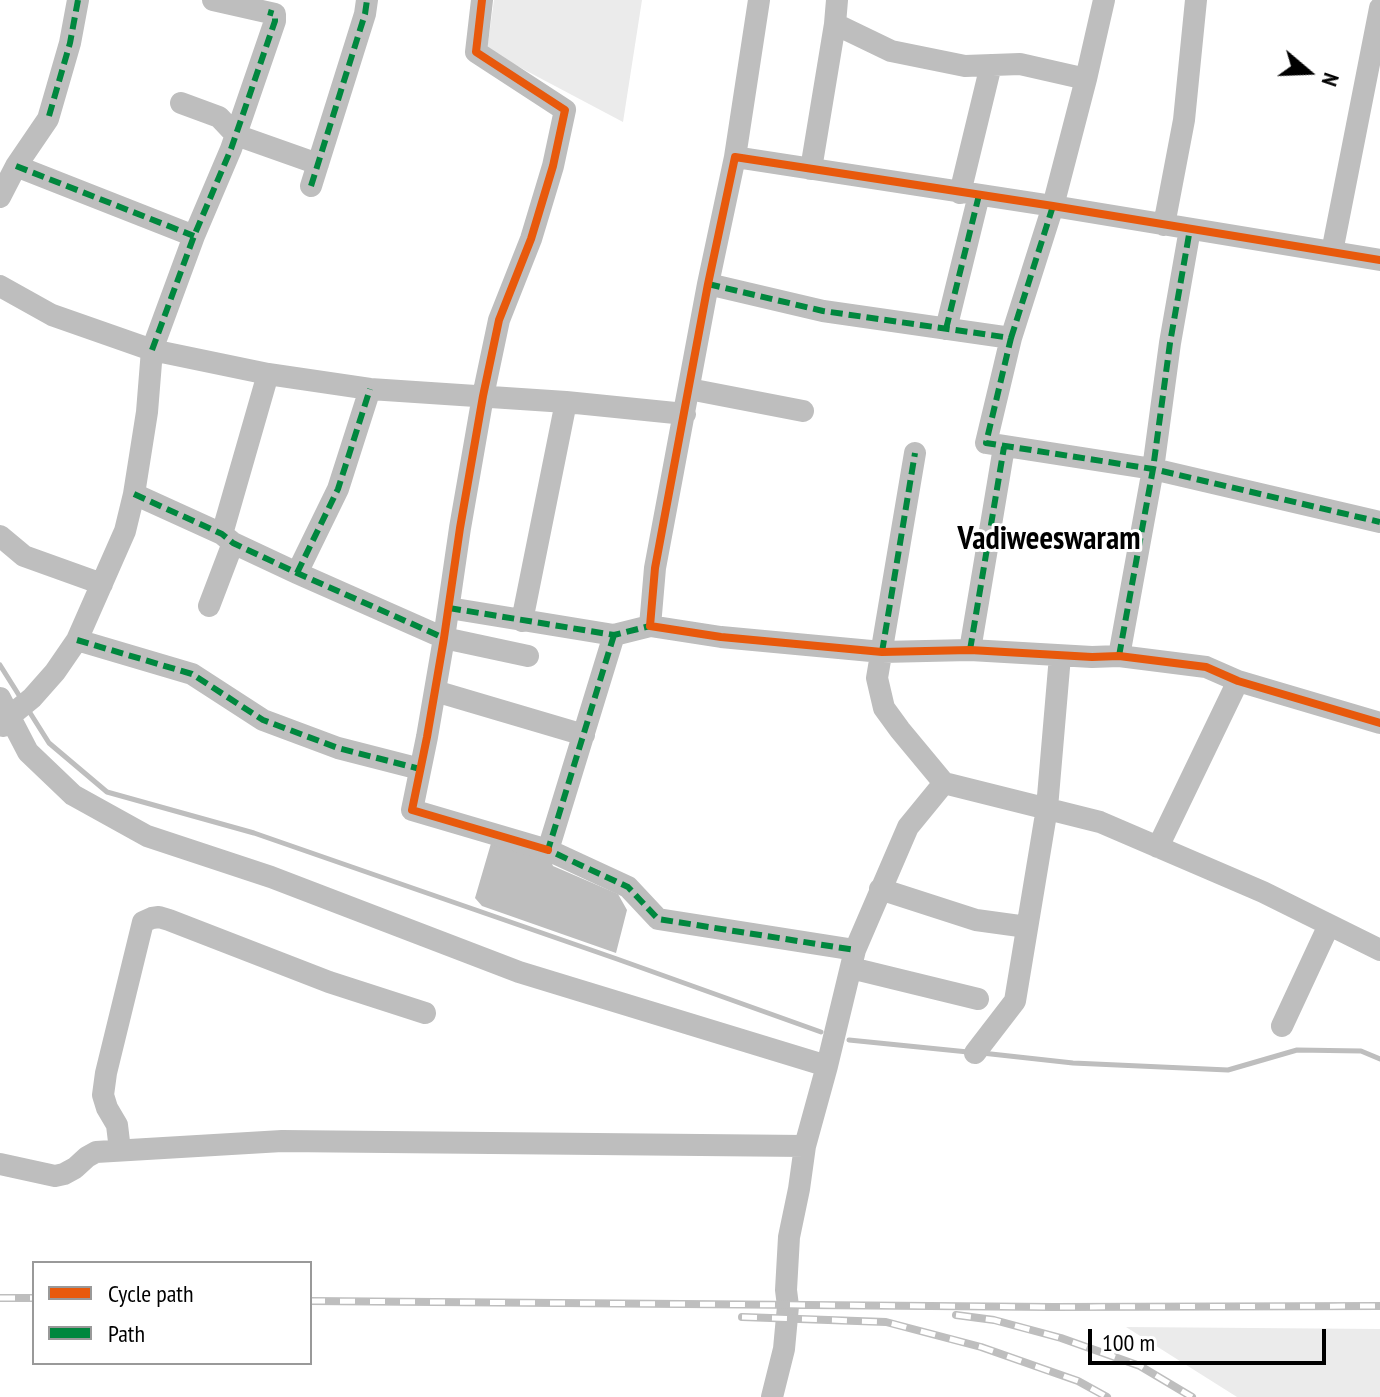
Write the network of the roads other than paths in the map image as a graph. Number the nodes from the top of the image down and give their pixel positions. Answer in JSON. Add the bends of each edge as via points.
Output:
{"nodes":[{"id":1,"x":78,"y":0,"type":"edge"},
{"id":2,"x":213,"y":0,"type":"edge"},
{"id":3,"x":367,"y":0,"type":"edge"},
{"id":4,"x":482,"y":0,"type":"edge"},
{"id":5,"x":759,"y":0,"type":"edge"},
{"id":6,"x":837,"y":0,"type":"edge"},
{"id":7,"x":1104,"y":0,"type":"edge"},
{"id":8,"x":1196,"y":0,"type":"edge"},
{"id":9,"x":1380,"y":8,"type":"edge"},
{"id":10,"x":835,"y":24,"type":"junction"},
{"id":11,"x":991,"y":65,"type":"junction"},
{"id":12,"x":1086,"y":79,"type":"junction"},
{"id":13,"x":181,"y":103,"type":"dead end"},
{"id":14,"x":236,"y":135,"type":"junction"},
{"id":15,"x":735,"y":157,"type":"junction"},
{"id":16,"x":318,"y":164,"type":"junction"},
{"id":17,"x":16,"y":166,"type":"junction"},
{"id":18,"x":811,"y":169,"type":"junction"},
{"id":19,"x":311,"y":186,"type":"dead end"},
{"id":20,"x":970,"y":194,"type":"junction"},
{"id":21,"x":0,"y":197,"type":"edge"},
{"id":22,"x":1053,"y":206,"type":"junction"},
{"id":23,"x":1164,"y":225,"type":"junction"},
{"id":24,"x":1190,"y":229,"type":"junction"},
{"id":25,"x":194,"y":236,"type":"junction"},
{"id":26,"x":1332,"y":252,"type":"junction"},
{"id":27,"x":1380,"y":260,"type":"edge"},
{"id":28,"x":708,"y":284,"type":"junction"},
{"id":29,"x":0,"y":286,"type":"edge"},
{"id":30,"x":946,"y":329,"type":"junction"},
{"id":31,"x":1011,"y":338,"type":"junction"},
{"id":32,"x":152,"y":350,"type":"junction"},
{"id":33,"x":268,"y":374,"type":"junction"},
{"id":34,"x":370,"y":389,"type":"junction"},
{"id":35,"x":689,"y":389,"type":"junction"},
{"id":36,"x":483,"y":396,"type":"junction"},
{"id":37,"x":566,"y":402,"type":"junction"},
{"id":38,"x":803,"y":411,"type":"dead end"},
{"id":39,"x":685,"y":414,"type":"junction"},
{"id":40,"x":1004,"y":447,"type":"junction"},
{"id":41,"x":915,"y":453,"type":"dead end"},
{"id":42,"x":1153,"y":469,"type":"junction"},
{"id":43,"x":134,"y":494,"type":"junction"},
{"id":44,"x":1380,"y":522,"type":"edge"},
{"id":45,"x":0,"y":536,"type":"edge"},
{"id":46,"x":227,"y":539,"type":"junction"},
{"id":47,"x":297,"y":573,"type":"junction"},
{"id":48,"x":102,"y":584,"type":"junction"},
{"id":49,"x":209,"y":606,"type":"dead end"},
{"id":50,"x":449,"y":608,"type":"junction"},
{"id":51,"x":522,"y":621,"type":"junction"},
{"id":52,"x":650,"y":626,"type":"junction"},
{"id":53,"x":614,"y":635,"type":"junction"},
{"id":54,"x":444,"y":638,"type":"junction"},
{"id":55,"x":77,"y":640,"type":"junction"},
{"id":56,"x":970,"y":650,"type":"junction"},
{"id":57,"x":882,"y":652,"type":"junction"},
{"id":58,"x":528,"y":656,"type":"dead end"},
{"id":59,"x":1060,"y":656,"type":"junction"},
{"id":60,"x":1119,"y":656,"type":"junction"},
{"id":61,"x":1238,"y":681,"type":"junction"},
{"id":62,"x":435,"y":691,"type":"junction"},
{"id":63,"x":13,"y":709,"type":"edge"},
{"id":64,"x":1379,"y":716,"type":"edge"},
{"id":65,"x":584,"y":735,"type":"junction"},
{"id":66,"x":420,"y":769,"type":"junction"},
{"id":67,"x":944,"y":783,"type":"junction"},
{"id":68,"x":1047,"y":808,"type":"junction"},
{"id":69,"x":1158,"y":847,"type":"junction"},
{"id":70,"x":548,"y":850,"type":"junction"},
{"id":71,"x":880,"y":889,"type":"junction"},
{"id":72,"x":1329,"y":925,"type":"junction"},
{"id":73,"x":1027,"y":927,"type":"junction"},
{"id":74,"x":1380,"y":950,"type":"edge"},
{"id":75,"x":853,"y":959,"type":"junction"},
{"id":76,"x":978,"y":999,"type":"dead end"},
{"id":77,"x":425,"y":1013,"type":"dead end"},
{"id":78,"x":1282,"y":1026,"type":"dead end"},
{"id":79,"x":975,"y":1053,"type":"dead end"},
{"id":80,"x":827,"y":1066,"type":"junction"},
{"id":81,"x":805,"y":1146,"type":"junction"},
{"id":82,"x":120,"y":1150,"type":"junction"},
{"id":83,"x":0,"y":1164,"type":"edge"},
{"id":84,"x":772,"y":1397,"type":"edge"}],
"edges":[{"from":1,"to":17,"type":"street","via":[[48,119]]},
{"from":2,"to":14,"type":"street","via":[[275,14]]},
{"from":3,"to":16,"type":"street"},
{"from":4,"to":36,"type":"street","via":[[476,52],[565,110],[531,239],[499,320]]},
{"from":5,"to":15,"type":"street"},
{"from":6,"to":10,"type":"street"},
{"from":7,"to":12,"type":"street"},
{"from":8,"to":23,"type":"street","via":[[1184,120]]},
{"from":9,"to":26,"type":"street"},
{"from":10,"to":11,"type":"street","via":[[891,51],[965,66]]},
{"from":10,"to":18,"type":"street"},
{"from":11,"to":12,"type":"street","via":[[1020,64]]},
{"from":11,"to":20,"type":"street"},
{"from":12,"to":22,"type":"street"},
{"from":13,"to":14,"type":"street","via":[[219,117]]},
{"from":14,"to":16,"type":"street"},
{"from":14,"to":25,"type":"street"},
{"from":15,"to":18,"type":"street"},
{"from":15,"to":28,"type":"street"},
{"from":16,"to":19,"type":"street"},
{"from":17,"to":21,"type":"street"},
{"from":17,"to":25,"type":"street"},
{"from":18,"to":20,"type":"street"},
{"from":20,"to":22,"type":"street"},
{"from":20,"to":30,"type":"street"},
{"from":22,"to":23,"type":"street"},
{"from":22,"to":31,"type":"street"},
{"from":23,"to":24,"type":"street"},
{"from":24,"to":26,"type":"street"},
{"from":24,"to":42,"type":"street"},
{"from":25,"to":32,"type":"street"},
{"from":26,"to":27,"type":"street"},
{"from":28,"to":30,"type":"street","via":[[823,311]]},
{"from":28,"to":35,"type":"street"},
{"from":29,"to":32,"type":"street","via":[[52,315]]},
{"from":30,"to":31,"type":"street"},
{"from":31,"to":40,"type":"street","via":[[986,443]]},
{"from":32,"to":33,"type":"street"},
{"from":32,"to":43,"type":"street"},
{"from":33,"to":34,"type":"street"},
{"from":33,"to":46,"type":"street"},
{"from":34,"to":36,"type":"street"},
{"from":34,"to":47,"type":"street","via":[[338,489]]},
{"from":35,"to":38,"type":"street"},
{"from":35,"to":39,"type":"street"},
{"from":36,"to":37,"type":"street"},
{"from":36,"to":50,"type":"street"},
{"from":37,"to":39,"type":"street"},
{"from":37,"to":51,"type":"street"},
{"from":39,"to":52,"type":"street","via":[[655,568]]},
{"from":40,"to":42,"type":"street"},
{"from":40,"to":56,"type":"street"},
{"from":41,"to":57,"type":"street"},
{"from":42,"to":44,"type":"street"},
{"from":42,"to":60,"type":"street"},
{"from":43,"to":46,"type":"street"},
{"from":43,"to":48,"type":"street"},
{"from":45,"to":48,"type":"street","via":[[24,556]]},
{"from":46,"to":47,"type":"street"},
{"from":46,"to":49,"type":"street"},
{"from":47,"to":54,"type":"street"},
{"from":48,"to":55,"type":"street"},
{"from":50,"to":51,"type":"street"},
{"from":50,"to":54,"type":"street"},
{"from":51,"to":53,"type":"street"},
{"from":52,"to":53,"type":"street"},
{"from":52,"to":57,"type":"street"},
{"from":53,"to":65,"type":"street"},
{"from":54,"to":58,"type":"street"},
{"from":54,"to":62,"type":"street"},
{"from":55,"to":63,"type":"street","via":[[55,672]]},
{"from":55,"to":66,"type":"street","via":[[192,674],[263,720],[338,748]]},
{"from":56,"to":57,"type":"street"},
{"from":56,"to":59,"type":"street"},
{"from":57,"to":67,"type":"street","via":[[877,678],[884,708]]},
{"from":59,"to":60,"type":"street"},
{"from":59,"to":68,"type":"street"},
{"from":60,"to":61,"type":"street","via":[[1206,667]]},
{"from":61,"to":64,"type":"street"},
{"from":61,"to":69,"type":"street"},
{"from":62,"to":65,"type":"street"},
{"from":62,"to":66,"type":"street"},
{"from":63,"to":80,"type":"street","via":[[28,752],[73,795],[147,836],[271,877],[519,972]]},
{"from":65,"to":70,"type":"street"},
{"from":66,"to":70,"type":"street","via":[[412,810]]},
{"from":67,"to":68,"type":"street"},
{"from":67,"to":71,"type":"street","via":[[908,827]]},
{"from":68,"to":69,"type":"street","via":[[1100,822]]},
{"from":68,"to":73,"type":"street"},
{"from":69,"to":72,"type":"street"},
{"from":70,"to":75,"type":"street","via":[[628,887],[658,919]]},
{"from":71,"to":73,"type":"street","via":[[976,920]]},
{"from":71,"to":75,"type":"street"},
{"from":72,"to":74,"type":"street"},
{"from":72,"to":78,"type":"street"},
{"from":73,"to":79,"type":"street","via":[[1015,1001]]},
{"from":75,"to":76,"type":"street"},
{"from":75,"to":80,"type":"street"},
{"from":77,"to":82,"type":"street","via":[[169,920],[143,922],[103,1095],[117,1125]]},
{"from":80,"to":81,"type":"street"},
{"from":81,"to":82,"type":"street","via":[[282,1141]]},
{"from":81,"to":84,"type":"street","via":[[789,1237],[784,1349]]},
{"from":82,"to":83,"type":"street","via":[[96,1152],[55,1176]]}]}
